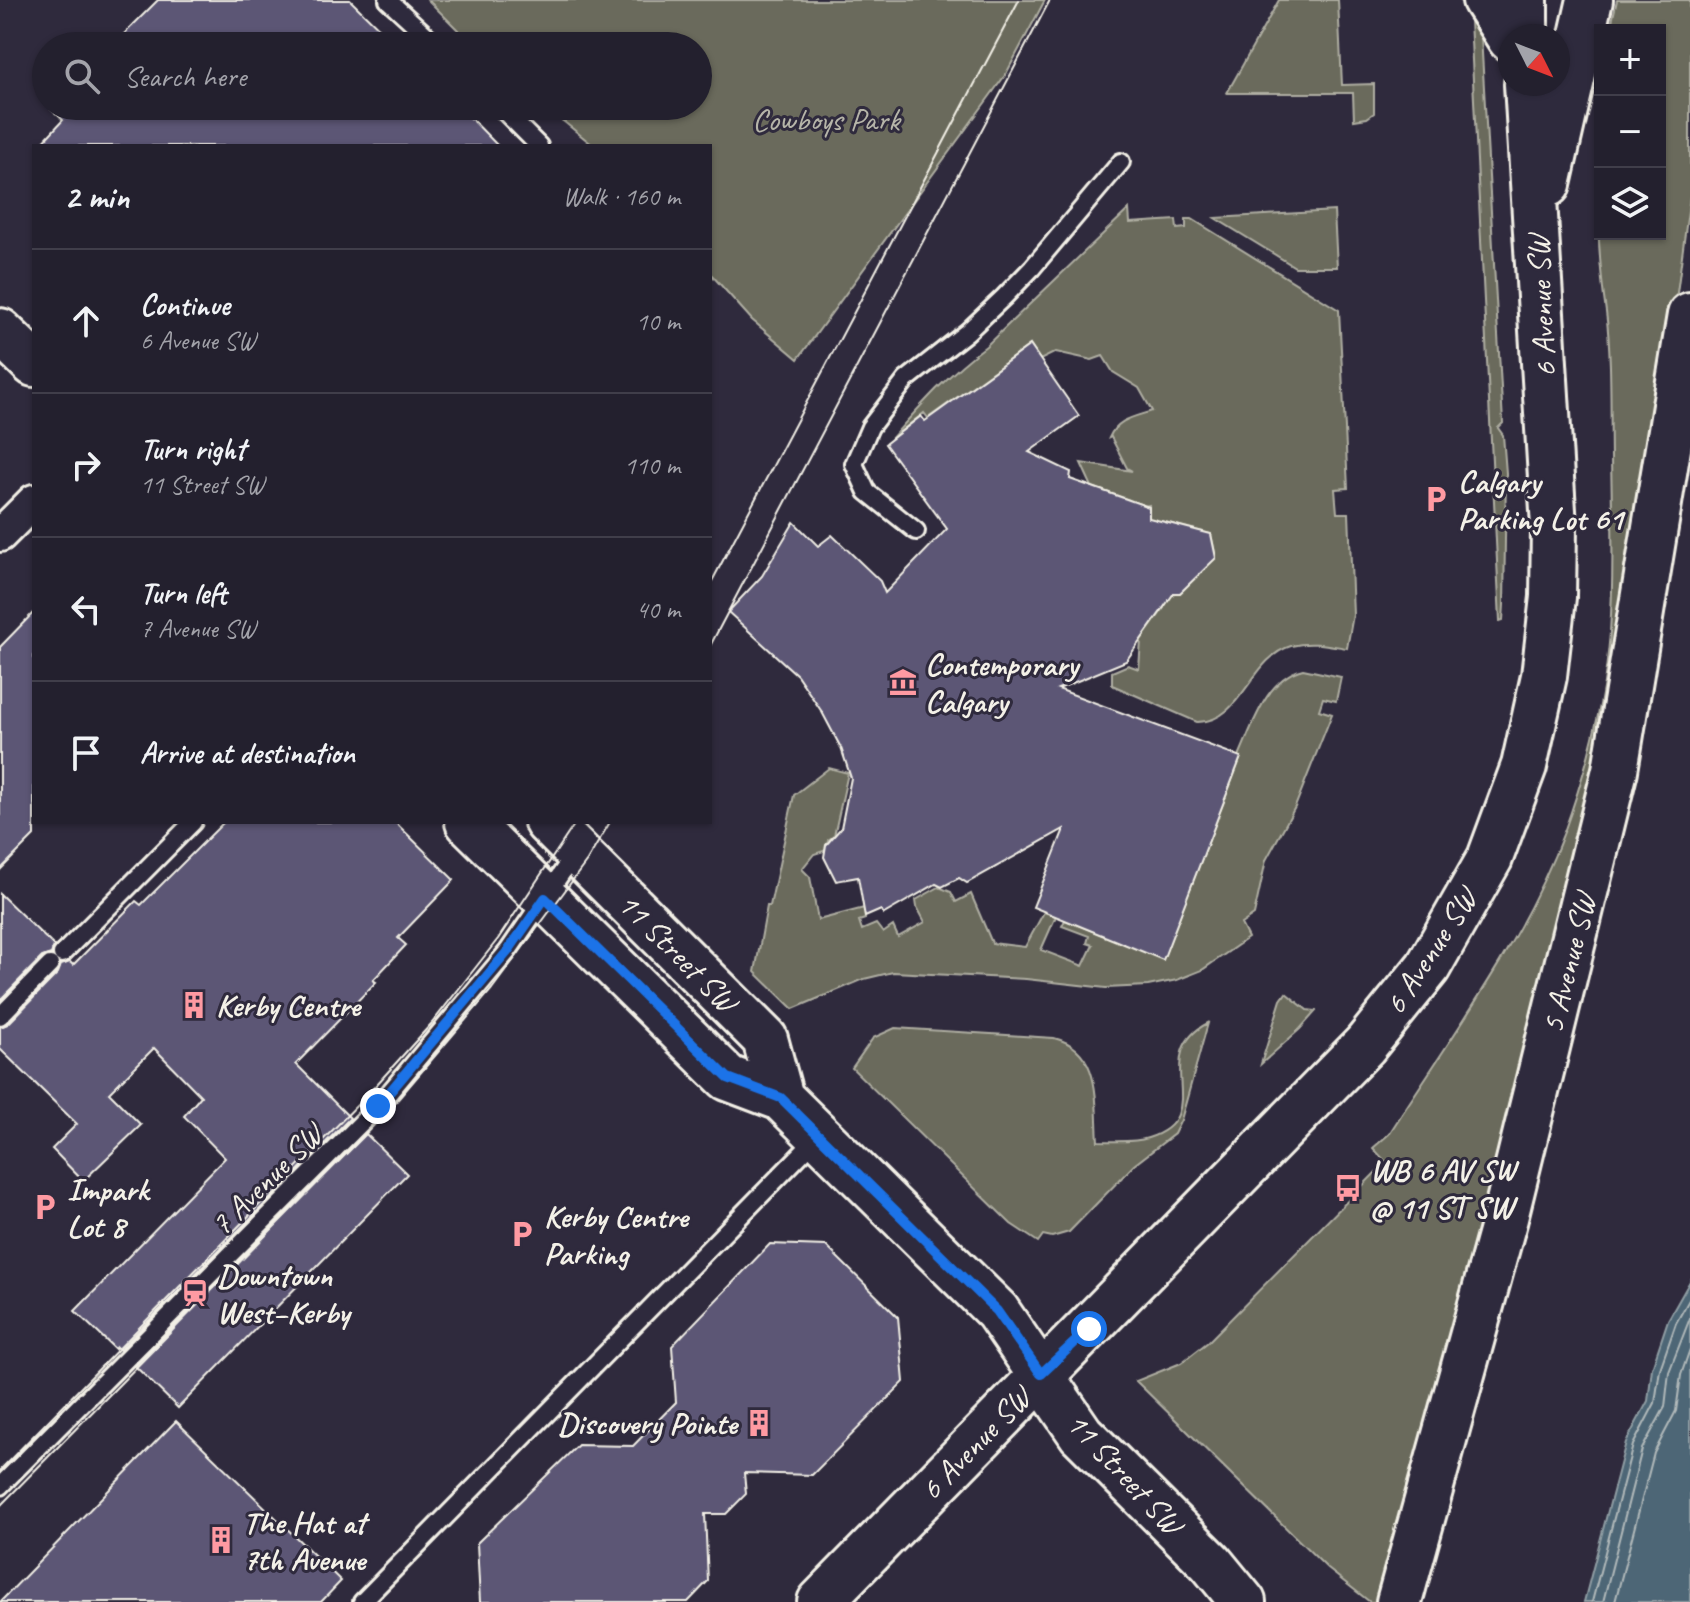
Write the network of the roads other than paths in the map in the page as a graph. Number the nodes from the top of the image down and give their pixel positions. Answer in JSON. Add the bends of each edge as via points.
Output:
{"nodes":[{"id":1,"x":388,"y":0,"type":"edge"},
{"id":2,"x":1485,"y":0,"type":"edge"},
{"id":3,"x":1525,"y":0,"type":"edge"},
{"id":4,"x":1590,"y":0,"type":"edge"},
{"id":5,"x":1500,"y":24,"type":"edge"},
{"id":6,"x":1525,"y":24,"type":"edge"},
{"id":7,"x":423,"y":32,"type":"edge"},
{"id":8,"x":1528,"y":96,"type":"edge"},
{"id":9,"x":513,"y":120,"type":"edge"},
{"id":10,"x":537,"y":144,"type":"edge"},
{"id":11,"x":1121,"y":162,"type":"dead end"},
{"id":12,"x":1537,"y":233,"type":"junction"},
{"id":13,"x":1690,"y":315,"type":"edge"},
{"id":14,"x":0,"y":331,"type":"edge"},
{"id":15,"x":32,"y":362,"type":"edge"},
{"id":16,"x":32,"y":503,"type":"edge"},
{"id":17,"x":916,"y":531,"type":"dead end"},
{"id":18,"x":0,"y":535,"type":"edge"},
{"id":19,"x":191,"y":824,"type":"edge"},
{"id":20,"x":470,"y":824,"type":"edge"},
{"id":21,"x":562,"y":837,"type":"edge"},
{"id":22,"x":545,"y":898,"type":"junction"},
{"id":23,"x":0,"y":1016,"type":"edge"},
{"id":24,"x":781,"y":1098,"type":"junction"},
{"id":25,"x":819,"y":1136,"type":"junction"},
{"id":26,"x":1041,"y":1374,"type":"junction"},
{"id":27,"x":0,"y":1486,"type":"edge"},
{"id":28,"x":362,"y":1602,"type":"edge"},
{"id":29,"x":820,"y":1602,"type":"edge"},
{"id":30,"x":1243,"y":1602,"type":"edge"},
{"id":31,"x":1399,"y":1602,"type":"edge"}],
"edges":[{"from":1,"to":7,"type":"lane"},
{"from":2,"to":5,"type":"street"},
{"from":3,"to":6,"type":"street"},
{"from":4,"to":12,"type":"street"},
{"from":8,"to":12,"type":"street","name":"6 Avenue SW"},
{"from":9,"to":10,"type":"lane"},
{"from":11,"to":17,"type":"lane","via":[[1032,268],[967,332],[906,380],[870,427],[854,464],[867,492]]},
{"from":12,"to":26,"type":"street","name":"6 Avenue SW","via":[[1554,527],[1553,597],[1544,676],[1524,766],[1490,858],[1428,967],[1365,1045]]},
{"from":13,"to":31,"type":"street","name":"5 Avenue SW","via":[[1615,770],[1505,1218]]},
{"from":14,"to":15,"type":"street"},
{"from":16,"to":18,"type":"street"},
{"from":19,"to":23,"type":"lane"},
{"from":20,"to":22,"type":"street","name":"11 Street SW"},
{"from":21,"to":22,"type":"lane","name":"7 Avenue SW"},
{"from":21,"to":24,"type":"street","name":"11 Street SW","via":[[765,1039]]},
{"from":22,"to":24,"type":"street","name":"11 Street SW","via":[[728,1078]]},
{"from":22,"to":27,"type":"lane","name":"7 Avenue SW","via":[[508,951],[378,1106]]},
{"from":24,"to":25,"type":"street","name":"11 Street SW"},
{"from":25,"to":26,"type":"street","name":"11 Street SW","via":[[997,1311]]},
{"from":25,"to":28,"type":"lane"},
{"from":26,"to":29,"type":"street","name":"6 Avenue SW"},
{"from":26,"to":30,"type":"street","name":"11 Street SW","via":[[1081,1434]]}]}
